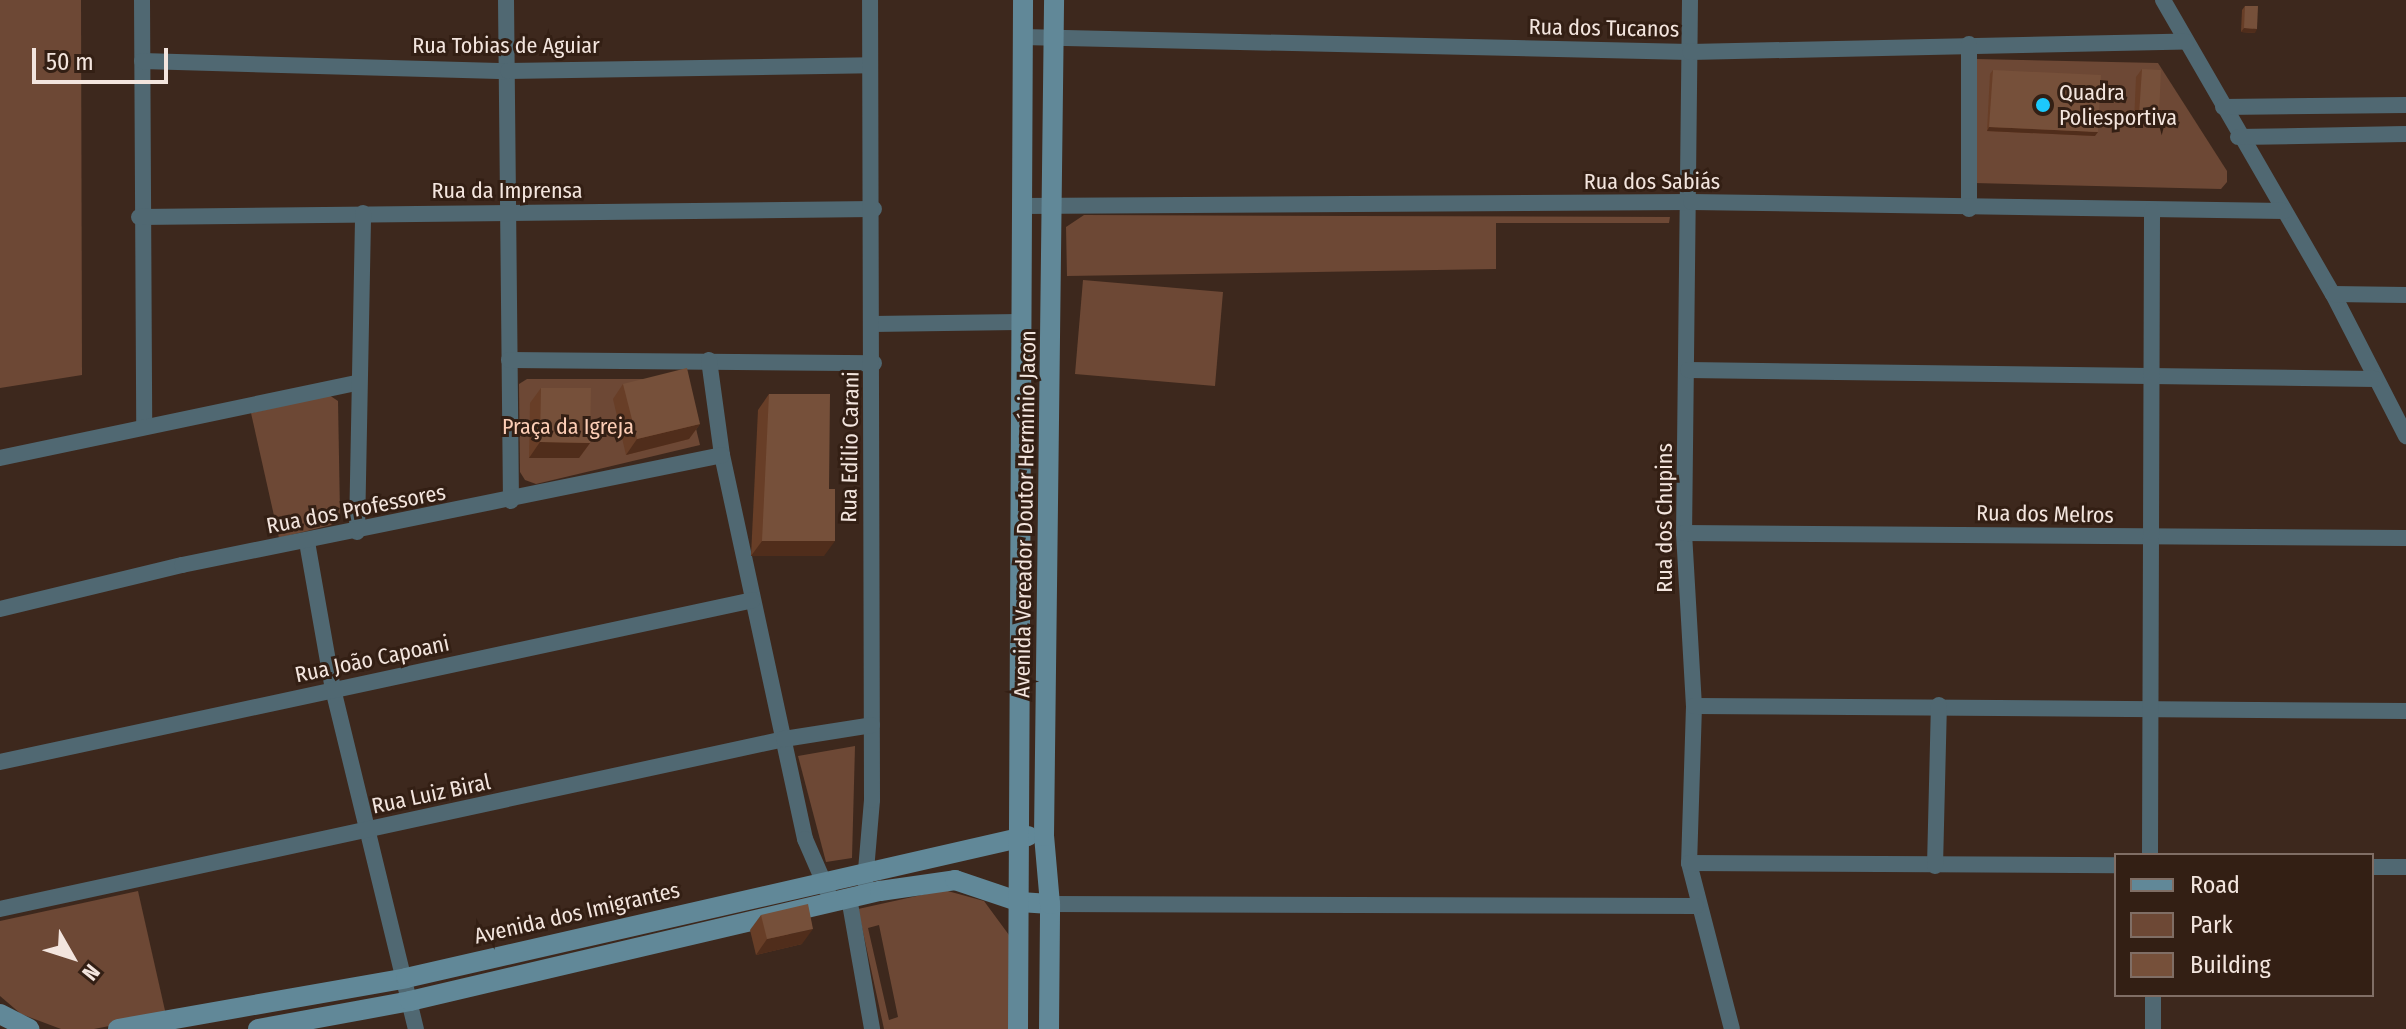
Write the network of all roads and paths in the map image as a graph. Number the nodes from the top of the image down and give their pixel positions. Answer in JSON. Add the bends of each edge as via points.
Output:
{"nodes":[{"id":1,"x":142,"y":0,"type":"edge"},
{"id":2,"x":506,"y":0,"type":"edge"},
{"id":3,"x":870,"y":0,"type":"edge"},
{"id":4,"x":1023,"y":0,"type":"edge"},
{"id":5,"x":1054,"y":0,"type":"edge"},
{"id":6,"x":1690,"y":0,"type":"edge"},
{"id":7,"x":2163,"y":0,"type":"edge"},
{"id":8,"x":1022,"y":37,"type":"junction"},
{"id":9,"x":1053,"y":41,"type":"junction"},
{"id":10,"x":2186,"y":42,"type":"junction"},
{"id":11,"x":1969,"y":44,"type":"junction"},
{"id":12,"x":1690,"y":52,"type":"junction"},
{"id":13,"x":142,"y":61,"type":"junction"},
{"id":14,"x":870,"y":65,"type":"junction"},
{"id":15,"x":508,"y":71,"type":"junction"},
{"id":16,"x":2406,"y":105,"type":"edge"},
{"id":17,"x":2223,"y":107,"type":"junction"},
{"id":18,"x":2406,"y":134,"type":"edge"},
{"id":19,"x":2238,"y":137,"type":"junction"},
{"id":20,"x":1691,"y":202,"type":"junction"},
{"id":21,"x":1054,"y":204,"type":"junction"},
{"id":22,"x":1021,"y":206,"type":"junction"},
{"id":23,"x":874,"y":209,"type":"junction"},
{"id":24,"x":1969,"y":209,"type":"junction"},
{"id":25,"x":2152,"y":211,"type":"junction"},
{"id":26,"x":2284,"y":211,"type":"junction"},
{"id":27,"x":363,"y":213,"type":"junction"},
{"id":28,"x":508,"y":214,"type":"junction"},
{"id":29,"x":139,"y":217,"type":"junction"},
{"id":30,"x":2333,"y":294,"type":"junction"},
{"id":31,"x":2406,"y":295,"type":"edge"},
{"id":32,"x":1021,"y":322,"type":"junction"},
{"id":33,"x":872,"y":324,"type":"junction"},
{"id":34,"x":509,"y":360,"type":"junction"},
{"id":35,"x":709,"y":360,"type":"junction"},
{"id":36,"x":874,"y":363,"type":"junction"},
{"id":37,"x":1688,"y":370,"type":"junction"},
{"id":38,"x":2153,"y":376,"type":"junction"},
{"id":39,"x":2375,"y":379,"type":"junction"},
{"id":40,"x":357,"y":383,"type":"junction"},
{"id":41,"x":144,"y":425,"type":"junction"},
{"id":42,"x":2406,"y":436,"type":"edge"},
{"id":43,"x":722,"y":455,"type":"junction"},
{"id":44,"x":0,"y":458,"type":"edge"},
{"id":45,"x":511,"y":501,"type":"junction"},
{"id":46,"x":357,"y":532,"type":"junction"},
{"id":47,"x":1684,"y":533,"type":"junction"},
{"id":48,"x":2152,"y":537,"type":"junction"},
{"id":49,"x":2406,"y":538,"type":"edge"},
{"id":50,"x":307,"y":542,"type":"junction"},
{"id":51,"x":753,"y":600,"type":"junction"},
{"id":52,"x":0,"y":609,"type":"edge"},
{"id":53,"x":333,"y":689,"type":"junction"},
{"id":54,"x":1939,"y":705,"type":"junction"},
{"id":55,"x":1694,"y":706,"type":"junction"},
{"id":56,"x":2406,"y":711,"type":"edge"},
{"id":57,"x":2151,"y":712,"type":"junction"},
{"id":58,"x":872,"y":725,"type":"junction"},
{"id":59,"x":784,"y":739,"type":"junction"},
{"id":60,"x":0,"y":762,"type":"edge"},
{"id":61,"x":370,"y":830,"type":"junction"},
{"id":62,"x":1015,"y":836,"type":"junction"},
{"id":63,"x":1044,"y":836,"type":"junction"},
{"id":64,"x":2150,"y":853,"type":"edge"},
{"id":65,"x":1689,"y":863,"type":"junction"},
{"id":66,"x":2114,"y":865,"type":"edge"},
{"id":67,"x":1935,"y":866,"type":"junction"},
{"id":68,"x":2374,"y":867,"type":"edge"},
{"id":69,"x":2406,"y":867,"type":"edge"},
{"id":70,"x":869,"y":870,"type":"junction"},
{"id":71,"x":821,"y":879,"type":"junction"},
{"id":72,"x":848,"y":898,"type":"junction"},
{"id":73,"x":1020,"y":902,"type":"junction"},
{"id":74,"x":1050,"y":904,"type":"junction"},
{"id":75,"x":1696,"y":906,"type":"junction"},
{"id":76,"x":0,"y":909,"type":"edge"},
{"id":77,"x":406,"y":978,"type":"junction"},
{"id":78,"x":2153,"y":997,"type":"edge"},
{"id":79,"x":410,"y":1001,"type":"junction"},
{"id":80,"x":118,"y":1029,"type":"edge"},
{"id":81,"x":258,"y":1029,"type":"edge"},
{"id":82,"x":416,"y":1029,"type":"edge"},
{"id":83,"x":872,"y":1029,"type":"edge"},
{"id":84,"x":1018,"y":1029,"type":"edge"},
{"id":85,"x":1049,"y":1029,"type":"edge"},
{"id":86,"x":1732,"y":1029,"type":"edge"},
{"id":87,"x":2153,"y":1029,"type":"edge"}],
"edges":[{"from":1,"to":13,"type":"street"},
{"from":2,"to":15,"type":"street"},
{"from":3,"to":14,"type":"street","name":"Rua Edilio Carani"},
{"from":4,"to":8,"type":"street","name":"Avenida Vereador Doutor Hermínio Jacon"},
{"from":5,"to":9,"type":"street","name":"Avenida Vereador Doutor Hermínio Jacon"},
{"from":6,"to":12,"type":"street","name":"Rua dos Chupins"},
{"from":7,"to":10,"type":"street"},
{"from":8,"to":9,"type":"street","name":"Rua dos Tucanos"},
{"from":8,"to":22,"type":"street","name":"Avenida Vereador Doutor Hermínio Jacon"},
{"from":9,"to":12,"type":"street","name":"Rua dos Tucanos"},
{"from":9,"to":21,"type":"street","name":"Avenida Vereador Doutor Hermínio Jacon"},
{"from":10,"to":11,"type":"street","name":"Rua dos Tucanos"},
{"from":10,"to":17,"type":"street"},
{"from":11,"to":12,"type":"street","name":"Rua dos Tucanos"},
{"from":11,"to":24,"type":"street"},
{"from":12,"to":20,"type":"street","name":"Rua dos Chupins"},
{"from":13,"to":15,"type":"street","name":"Rua Tobias de Aguiar"},
{"from":13,"to":29,"type":"street"},
{"from":14,"to":15,"type":"street","name":"Rua Tobias de Aguiar"},
{"from":14,"to":23,"type":"street","name":"Rua Edilio Carani"},
{"from":15,"to":28,"type":"street"},
{"from":16,"to":17,"type":"street"},
{"from":17,"to":19,"type":"street"},
{"from":18,"to":19,"type":"street"},
{"from":19,"to":26,"type":"street"},
{"from":20,"to":21,"type":"street","name":"Rua dos Sabiás"},
{"from":20,"to":24,"type":"street","name":"Rua dos Sabiás"},
{"from":20,"to":37,"type":"street","name":"Rua dos Chupins"},
{"from":21,"to":22,"type":"street","name":"Rua dos Sabiás"},
{"from":21,"to":63,"type":"street","name":"Avenida Vereador Doutor Hermínio Jacon"},
{"from":22,"to":32,"type":"street","name":"Avenida Vereador Doutor Hermínio Jacon"},
{"from":23,"to":28,"type":"street","name":"Rua da Imprensa"},
{"from":23,"to":33,"type":"street","name":"Rua Edilio Carani"},
{"from":24,"to":25,"type":"street","name":"Rua dos Sabiás"},
{"from":25,"to":26,"type":"street","name":"Rua dos Sabiás"},
{"from":25,"to":38,"type":"street"},
{"from":26,"to":30,"type":"street"},
{"from":27,"to":28,"type":"street","name":"Rua da Imprensa"},
{"from":27,"to":29,"type":"street","name":"Rua da Imprensa"},
{"from":27,"to":40,"type":"street"},
{"from":28,"to":34,"type":"street"},
{"from":29,"to":41,"type":"street"},
{"from":30,"to":31,"type":"street"},
{"from":30,"to":39,"type":"street"},
{"from":32,"to":33,"type":"street"},
{"from":32,"to":62,"type":"street","name":"Avenida Vereador Doutor Hermínio Jacon"},
{"from":33,"to":36,"type":"street","name":"Rua Edilio Carani"},
{"from":34,"to":35,"type":"street"},
{"from":34,"to":45,"type":"street"},
{"from":35,"to":36,"type":"street"},
{"from":35,"to":43,"type":"street"},
{"from":36,"to":58,"type":"street","name":"Rua Edilio Carani"},
{"from":37,"to":38,"type":"street"},
{"from":37,"to":47,"type":"street","name":"Rua dos Chupins"},
{"from":38,"to":39,"type":"street"},
{"from":38,"to":48,"type":"street"},
{"from":39,"to":42,"type":"street"},
{"from":40,"to":41,"type":"street"},
{"from":40,"to":46,"type":"street"},
{"from":41,"to":44,"type":"street"},
{"from":43,"to":45,"type":"street","name":"Rua dos Professores"},
{"from":43,"to":51,"type":"street"},
{"from":45,"to":46,"type":"street","name":"Rua dos Professores"},
{"from":46,"to":50,"type":"street","name":"Rua dos Professores"},
{"from":47,"to":48,"type":"street","name":"Rua dos Melros"},
{"from":47,"to":55,"type":"street","name":"Rua dos Chupins"},
{"from":48,"to":49,"type":"street","name":"Rua dos Melros"},
{"from":48,"to":57,"type":"street"},
{"from":50,"to":52,"type":"street","name":"Rua dos Professores","via":[[182,565]]},
{"from":50,"to":53,"type":"street"},
{"from":51,"to":53,"type":"street","name":"Rua João Capoani"},
{"from":51,"to":59,"type":"street"},
{"from":53,"to":60,"type":"street","name":"Rua João Capoani"},
{"from":53,"to":61,"type":"street"},
{"from":54,"to":55,"type":"street"},
{"from":54,"to":57,"type":"street"},
{"from":54,"to":67,"type":"street"},
{"from":55,"to":65,"type":"street","name":"Rua dos Chupins"},
{"from":56,"to":57,"type":"street"},
{"from":57,"to":64,"type":"street"},
{"from":58,"to":59,"type":"street","name":"Rua Luiz Biral"},
{"from":58,"to":70,"type":"street","name":"Rua Edilio Carani"},
{"from":59,"to":61,"type":"street","name":"Rua Luiz Biral"},
{"from":59,"to":71,"type":"street","via":[[805,839]]},
{"from":61,"to":76,"type":"street","name":"Rua Luiz Biral"},
{"from":61,"to":77,"type":"street"},
{"from":62,"to":63,"type":"street","name":"Avenida dos Imigrantes"},
{"from":62,"to":70,"type":"street","name":"Avenida dos Imigrantes"},
{"from":62,"to":73,"type":"street","name":"Avenida Vereador Doutor Hermínio Jacon"},
{"from":63,"to":74,"type":"street","name":"Avenida Vereador Doutor Hermínio Jacon"},
{"from":65,"to":67,"type":"street"},
{"from":65,"to":75,"type":"street","name":"Rua dos Chupins"},
{"from":66,"to":67,"type":"street"},
{"from":68,"to":69,"type":"street"},
{"from":70,"to":71,"type":"street","name":"Avenida dos Imigrantes"},
{"from":70,"to":72,"type":"street","name":"Rua Edilio Carani"},
{"from":71,"to":72,"type":"street"},
{"from":71,"to":77,"type":"street","name":"Avenida dos Imigrantes"},
{"from":72,"to":73,"type":"street","via":[[955,880]]},
{"from":72,"to":79,"type":"street"},
{"from":72,"to":83,"type":"street"},
{"from":73,"to":74,"type":"street"},
{"from":73,"to":84,"type":"street","name":"Avenida Vereador Doutor Hermínio Jacon"},
{"from":74,"to":75,"type":"street"},
{"from":74,"to":85,"type":"street","name":"Avenida Vereador Doutor Hermínio Jacon"},
{"from":75,"to":86,"type":"street","name":"Rua dos Chupins"},
{"from":77,"to":79,"type":"street"},
{"from":77,"to":80,"type":"street","name":"Avenida dos Imigrantes"},
{"from":78,"to":87,"type":"street"},
{"from":79,"to":81,"type":"street"},
{"from":79,"to":82,"type":"street"}]}
